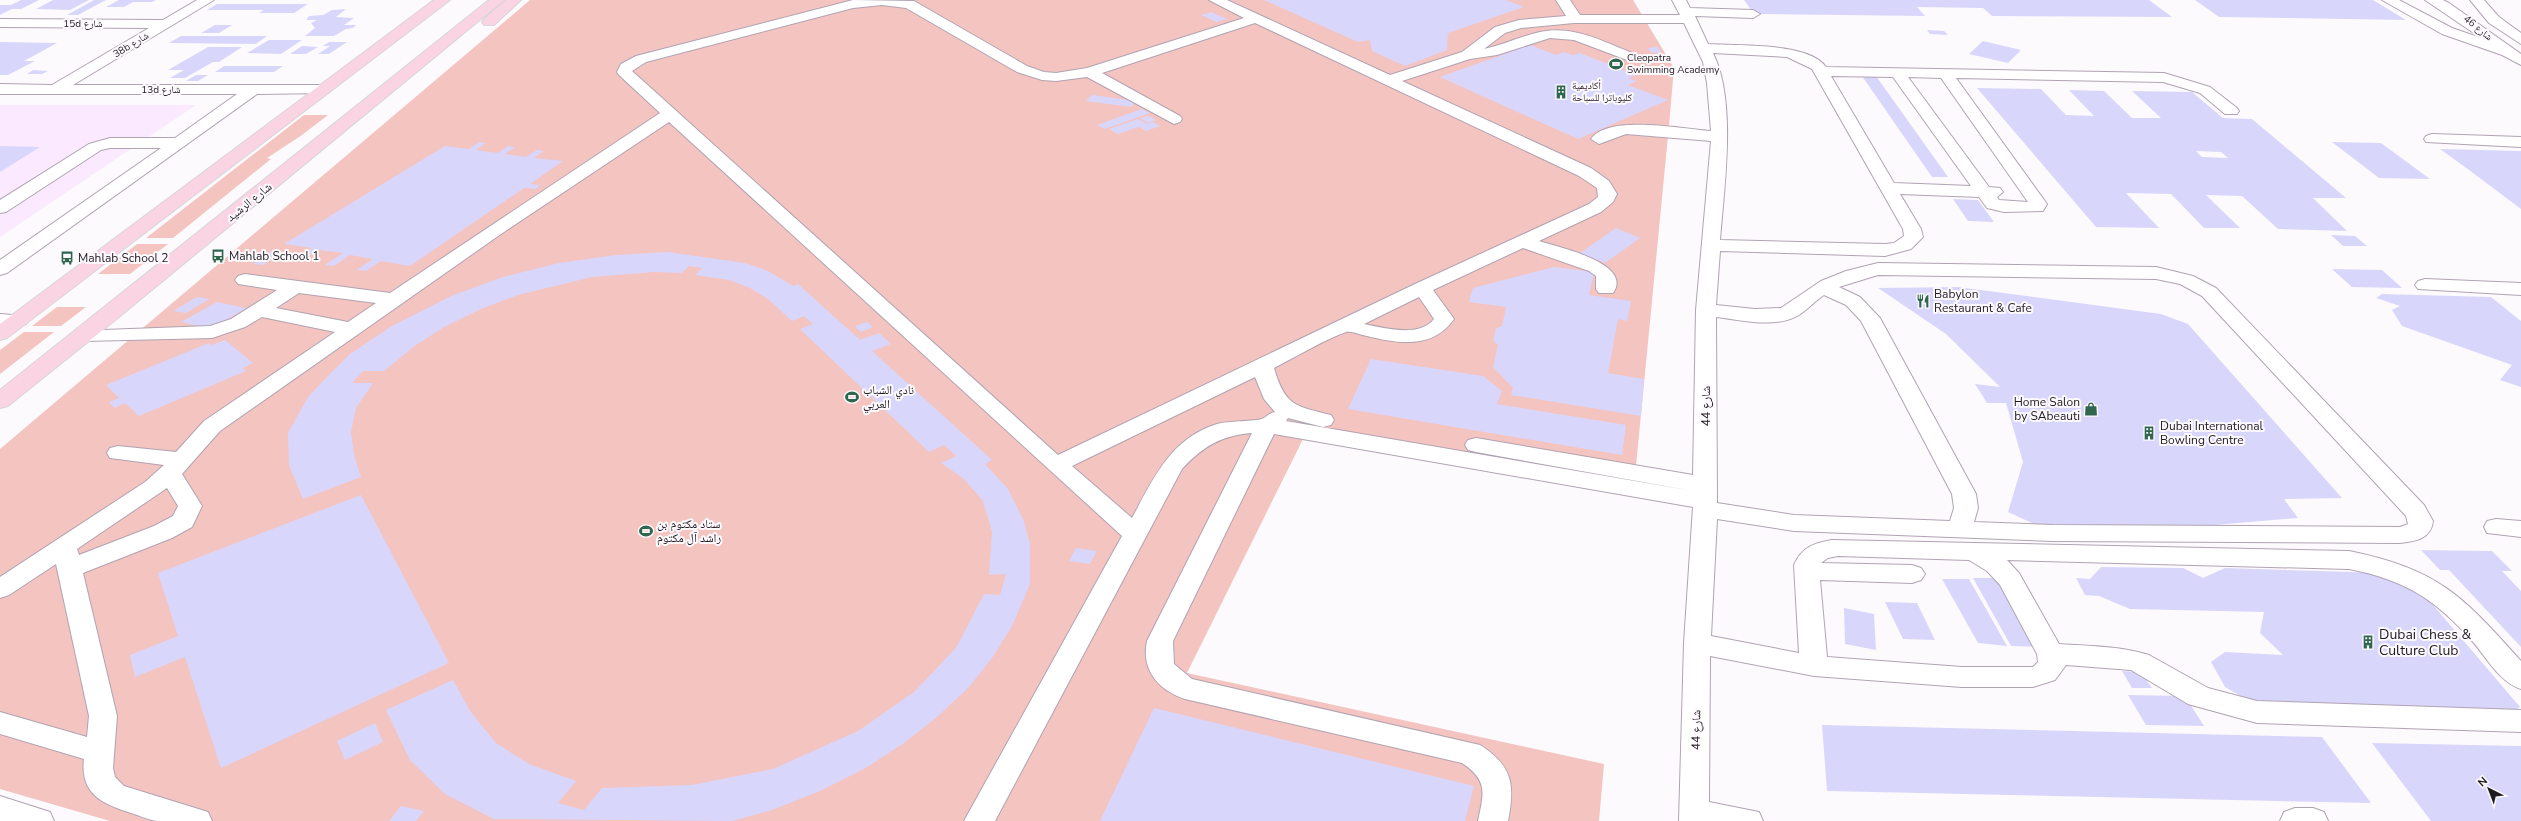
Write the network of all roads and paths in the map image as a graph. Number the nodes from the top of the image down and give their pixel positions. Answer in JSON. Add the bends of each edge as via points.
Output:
{"nodes":[{"id":1,"x":206,"y":0,"type":"edge"},
{"id":2,"x":443,"y":0,"type":"edge"},
{"id":3,"x":483,"y":0,"type":"edge"},
{"id":4,"x":497,"y":0,"type":"edge"},
{"id":5,"x":514,"y":0,"type":"edge"},
{"id":6,"x":1216,"y":0,"type":"edge"},
{"id":7,"x":1563,"y":0,"type":"edge"},
{"id":8,"x":2389,"y":0,"type":"edge"},
{"id":9,"x":2432,"y":0,"type":"edge"},
{"id":10,"x":2477,"y":0,"type":"edge"},
{"id":11,"x":1736,"y":4,"type":"dead end"},
{"id":12,"x":1684,"y":9,"type":"edge"},
{"id":13,"x":1752,"y":12,"type":"dead end"},
{"id":14,"x":479,"y":14,"type":"junction"},
{"id":15,"x":1258,"y":18,"type":"junction"},
{"id":16,"x":1574,"y":19,"type":"junction"},
{"id":17,"x":0,"y":23,"type":"edge"},
{"id":18,"x":166,"y":24,"type":"junction"},
{"id":19,"x":2521,"y":40,"type":"edge"},
{"id":20,"x":1705,"y":48,"type":"junction"},
{"id":21,"x":2505,"y":51,"type":"junction"},
{"id":22,"x":1467,"y":55,"type":"junction"},
{"id":23,"x":1627,"y":56,"type":"dead end"},
{"id":24,"x":2521,"y":61,"type":"edge"},
{"id":25,"x":421,"y":62,"type":"junction"},
{"id":26,"x":1821,"y":71,"type":"junction"},
{"id":27,"x":1089,"y":72,"type":"junction"},
{"id":28,"x":1897,"y":72,"type":"junction"},
{"id":29,"x":1945,"y":73,"type":"junction"},
{"id":30,"x":1391,"y":80,"type":"junction"},
{"id":31,"x":0,"y":89,"type":"edge"},
{"id":32,"x":55,"y":89,"type":"junction"},
{"id":33,"x":323,"y":90,"type":"junction"},
{"id":34,"x":252,"y":91,"type":"junction"},
{"id":35,"x":2231,"y":111,"type":"dead end"},
{"id":36,"x":670,"y":114,"type":"junction"},
{"id":37,"x":1174,"y":119,"type":"dead end"},
{"id":38,"x":1719,"y":137,"type":"junction"},
{"id":39,"x":1599,"y":139,"type":"dead end"},
{"id":40,"x":2432,"y":139,"type":"dead end"},
{"id":41,"x":2521,"y":142,"type":"edge"},
{"id":42,"x":179,"y":143,"type":"junction"},
{"id":43,"x":1889,"y":188,"type":"junction"},
{"id":44,"x":1984,"y":192,"type":"junction"},
{"id":45,"x":0,"y":208,"type":"edge"},
{"id":46,"x":1524,"y":242,"type":"junction"},
{"id":47,"x":1710,"y":245,"type":"junction"},
{"id":48,"x":0,"y":269,"type":"edge"},
{"id":49,"x":244,"y":280,"type":"dead end"},
{"id":50,"x":2425,"y":285,"type":"dead end"},
{"id":51,"x":295,"y":287,"type":"junction"},
{"id":52,"x":1422,"y":288,"type":"junction"},
{"id":53,"x":1824,"y":288,"type":"junction"},
{"id":54,"x":1606,"y":289,"type":"dead end"},
{"id":55,"x":2518,"y":291,"type":"edge"},
{"id":56,"x":395,"y":300,"type":"junction"},
{"id":57,"x":258,"y":310,"type":"junction"},
{"id":58,"x":1706,"y":310,"type":"junction"},
{"id":59,"x":9,"y":320,"type":"edge"},
{"id":60,"x":1345,"y":326,"type":"junction"},
{"id":61,"x":351,"y":329,"type":"junction"},
{"id":62,"x":0,"y":334,"type":"edge"},
{"id":63,"x":84,"y":335,"type":"junction"},
{"id":64,"x":1263,"y":366,"type":"junction"},
{"id":65,"x":0,"y":401,"type":"edge"},
{"id":66,"x":1296,"y":414,"type":"junction"},
{"id":67,"x":1267,"y":426,"type":"junction"},
{"id":68,"x":118,"y":453,"type":"dead end"},
{"id":69,"x":1056,"y":465,"type":"junction"},
{"id":70,"x":175,"y":466,"type":"junction"},
{"id":71,"x":1705,"y":498,"type":"junction"},
{"id":72,"x":2496,"y":527,"type":"dead end"},
{"id":73,"x":1958,"y":529,"type":"junction"},
{"id":74,"x":2521,"y":529,"type":"edge"},
{"id":75,"x":1135,"y":534,"type":"junction"},
{"id":76,"x":1974,"y":551,"type":"junction"},
{"id":77,"x":67,"y":556,"type":"junction"},
{"id":78,"x":1806,"y":570,"type":"junction"},
{"id":79,"x":1912,"y":574,"type":"dead end"},
{"id":80,"x":0,"y":589,"type":"edge"},
{"id":81,"x":1697,"y":642,"type":"junction"},
{"id":82,"x":2051,"y":654,"type":"junction"},
{"id":83,"x":1814,"y":666,"type":"junction"},
{"id":84,"x":2521,"y":679,"type":"edge"},
{"id":85,"x":2521,"y":721,"type":"edge"},
{"id":86,"x":0,"y":723,"type":"edge"},
{"id":87,"x":100,"y":752,"type":"junction"},
{"id":88,"x":0,"y":809,"type":"edge"},
{"id":89,"x":1694,"y":817,"type":"edge"},
{"id":90,"x":39,"y":821,"type":"edge"},
{"id":91,"x":196,"y":821,"type":"edge"},
{"id":92,"x":979,"y":821,"type":"edge"},
{"id":93,"x":1493,"y":821,"type":"edge"},
{"id":94,"x":1748,"y":821,"type":"edge"},
{"id":95,"x":2295,"y":821,"type":"edge"},
{"id":96,"x":2313,"y":821,"type":"edge"}],
"edges":[{"from":1,"to":18,"type":"street","name":"38b شارع"},
{"from":2,"to":33,"type":"main road"},
{"from":3,"to":14,"type":"main road","via":[[478,8]]},
{"from":4,"to":14,"type":"main road","name":"شارع الرشيد"},
{"from":5,"to":25,"type":"main road","via":[[470,34]]},
{"from":6,"to":15,"type":"street"},
{"from":7,"to":16,"type":"street","via":[[1571,9]]},
{"from":8,"to":21,"type":"street","via":[[2447,31]]},
{"from":9,"to":21,"type":"street","name":"شارع 46","via":[[2465,17]]},
{"from":10,"to":19,"type":"street","name":"شارع 46","via":[[2494,20]]},
{"from":11,"to":12,"type":"street"},
{"from":12,"to":13,"type":"street"},
{"from":12,"to":16,"type":"street"},
{"from":12,"to":20,"type":"street","name":"شارع 44"},
{"from":14,"to":25,"type":"main road","name":"شارع الرشيد"},
{"from":15,"to":27,"type":"street"},
{"from":15,"to":30,"type":"street"},
{"from":16,"to":22,"type":"street","via":[[1531,22],[1508,27],[1500,30]]},
{"from":17,"to":18,"type":"street","name":"15d شارع"},
{"from":18,"to":32,"type":"street","name":"38b شارع"},
{"from":20,"to":26,"type":"street","via":[[1787,53],[1811,61]]},
{"from":20,"to":38,"type":"street","name":"شارع 44","via":[[1715,83]]},
{"from":21,"to":24,"type":"street","name":"شارع 46"},
{"from":22,"to":23,"type":"street","via":[[1488,53],[1558,33],[1573,35]]},
{"from":22,"to":30,"type":"street"},
{"from":25,"to":63,"type":"main road","name":"شارع الرشيد"},
{"from":26,"to":28,"type":"street"},
{"from":26,"to":43,"type":"street"},
{"from":27,"to":36,"type":"street","via":[[1056,77],[1031,73],[909,4],[868,2],[641,59],[626,67],[626,76]]},
{"from":27,"to":37,"type":"street"},
{"from":28,"to":29,"type":"street"},
{"from":28,"to":44,"type":"street"},
{"from":29,"to":35,"type":"street","via":[[2164,78],[2205,90]]},
{"from":29,"to":44,"type":"street","via":[[2038,207],[1998,206],[1993,204]]},
{"from":30,"to":46,"type":"street","via":[[1585,172],[1604,184],[1608,198],[1604,204]]},
{"from":31,"to":32,"type":"street","name":"13d شارع"},
{"from":32,"to":34,"type":"street","name":"13d شارع"},
{"from":33,"to":34,"type":"street","name":"13d شارع"},
{"from":33,"to":59,"type":"main road"},
{"from":34,"to":42,"type":"street"},
{"from":36,"to":56,"type":"street"},
{"from":36,"to":69,"type":"street"},
{"from":38,"to":39,"type":"street","via":[[1626,129],[1617,130]]},
{"from":38,"to":47,"type":"street","name":"شارع 44"},
{"from":40,"to":41,"type":"street"},
{"from":42,"to":45,"type":"street","via":[[110,143],[95,147]]},
{"from":42,"to":48,"type":"street"},
{"from":43,"to":44,"type":"street"},
{"from":43,"to":47,"type":"street","via":[[1914,237],[1899,248],[1885,250]]},
{"from":46,"to":52,"type":"street"},
{"from":46,"to":54,"type":"street","via":[[1596,267],[1604,272],[1607,278]]},
{"from":47,"to":58,"type":"street","name":"شارع 44"},
{"from":49,"to":51,"type":"street"},
{"from":50,"to":55,"type":"street"},
{"from":51,"to":56,"type":"street"},
{"from":51,"to":57,"type":"street"},
{"from":52,"to":60,"type":"street"},
{"from":52,"to":60,"type":"street","via":[[1441,311],[1444,319],[1441,327],[1432,333],[1404,336]]},
{"from":53,"to":58,"type":"street","via":[[1813,293],[1791,311],[1766,316]]},
{"from":53,"to":73,"type":"street","via":[[1853,301],[1870,318],[1964,494],[1966,515]]},
{"from":53,"to":73,"type":"street","via":[[1850,275],[1894,269],[2156,273],[2186,280],[2209,292],[2415,511],[2421,521],[2420,528],[2413,534],[2400,535],[2053,533]]},
{"from":56,"to":61,"type":"street"},
{"from":57,"to":61,"type":"street"},
{"from":57,"to":63,"type":"street","via":[[238,323],[212,332]]},
{"from":58,"to":71,"type":"street","name":"شارع 44"},
{"from":59,"to":62,"type":"main road"},
{"from":60,"to":64,"type":"street"},
{"from":61,"to":70,"type":"street","via":[[212,426]]},
{"from":63,"to":65,"type":"main road","name":"شارع الرشيد"},
{"from":64,"to":66,"type":"street","via":[[1272,398]]},
{"from":64,"to":69,"type":"street"},
{"from":66,"to":67,"type":"street","via":[[1276,418]]},
{"from":66,"to":71,"type":"street"},
{"from":67,"to":71,"type":"street"},
{"from":67,"to":75,"type":"street","via":[[1251,424],[1226,428],[1203,437],[1184,450],[1172,466]]},
{"from":67,"to":93,"type":"street","via":[[1160,641],[1157,652],[1164,673],[1173,681],[1199,691],[1470,753],[1484,761],[1494,772],[1499,785]]},
{"from":68,"to":70,"type":"street"},
{"from":69,"to":75,"type":"street"},
{"from":70,"to":77,"type":"street","via":[[154,487]]},
{"from":70,"to":77,"type":"street","via":[[190,506],[184,521],[163,532]]},
{"from":71,"to":73,"type":"street","via":[[1794,523]]},
{"from":71,"to":81,"type":"street","name":"شارع 44"},
{"from":72,"to":74,"type":"street"},
{"from":75,"to":92,"type":"street"},
{"from":76,"to":78,"type":"street","via":[[1827,549],[1810,557]]},
{"from":76,"to":82,"type":"street","via":[[1996,565],[2010,579]]},
{"from":76,"to":84,"type":"street","via":[[2349,560],[2376,563],[2424,583],[2453,604]]},
{"from":77,"to":80,"type":"street"},
{"from":77,"to":87,"type":"street","via":[[103,716]]},
{"from":78,"to":79,"type":"street"},
{"from":78,"to":83,"type":"street"},
{"from":81,"to":83,"type":"street"},
{"from":81,"to":89,"type":"street","name":"شارع 44"},
{"from":82,"to":83,"type":"street","via":[[2052,665],[2045,673],[2033,677],[1962,677]]},
{"from":82,"to":85,"type":"street","via":[[2122,658],[2139,662],[2198,696],[2258,712]]},
{"from":86,"to":87,"type":"street"},
{"from":87,"to":91,"type":"street","via":[[98,768],[102,784],[114,795]]},
{"from":88,"to":90,"type":"street"},
{"from":89,"to":94,"type":"street"},
{"from":95,"to":96,"type":"street"}]}
